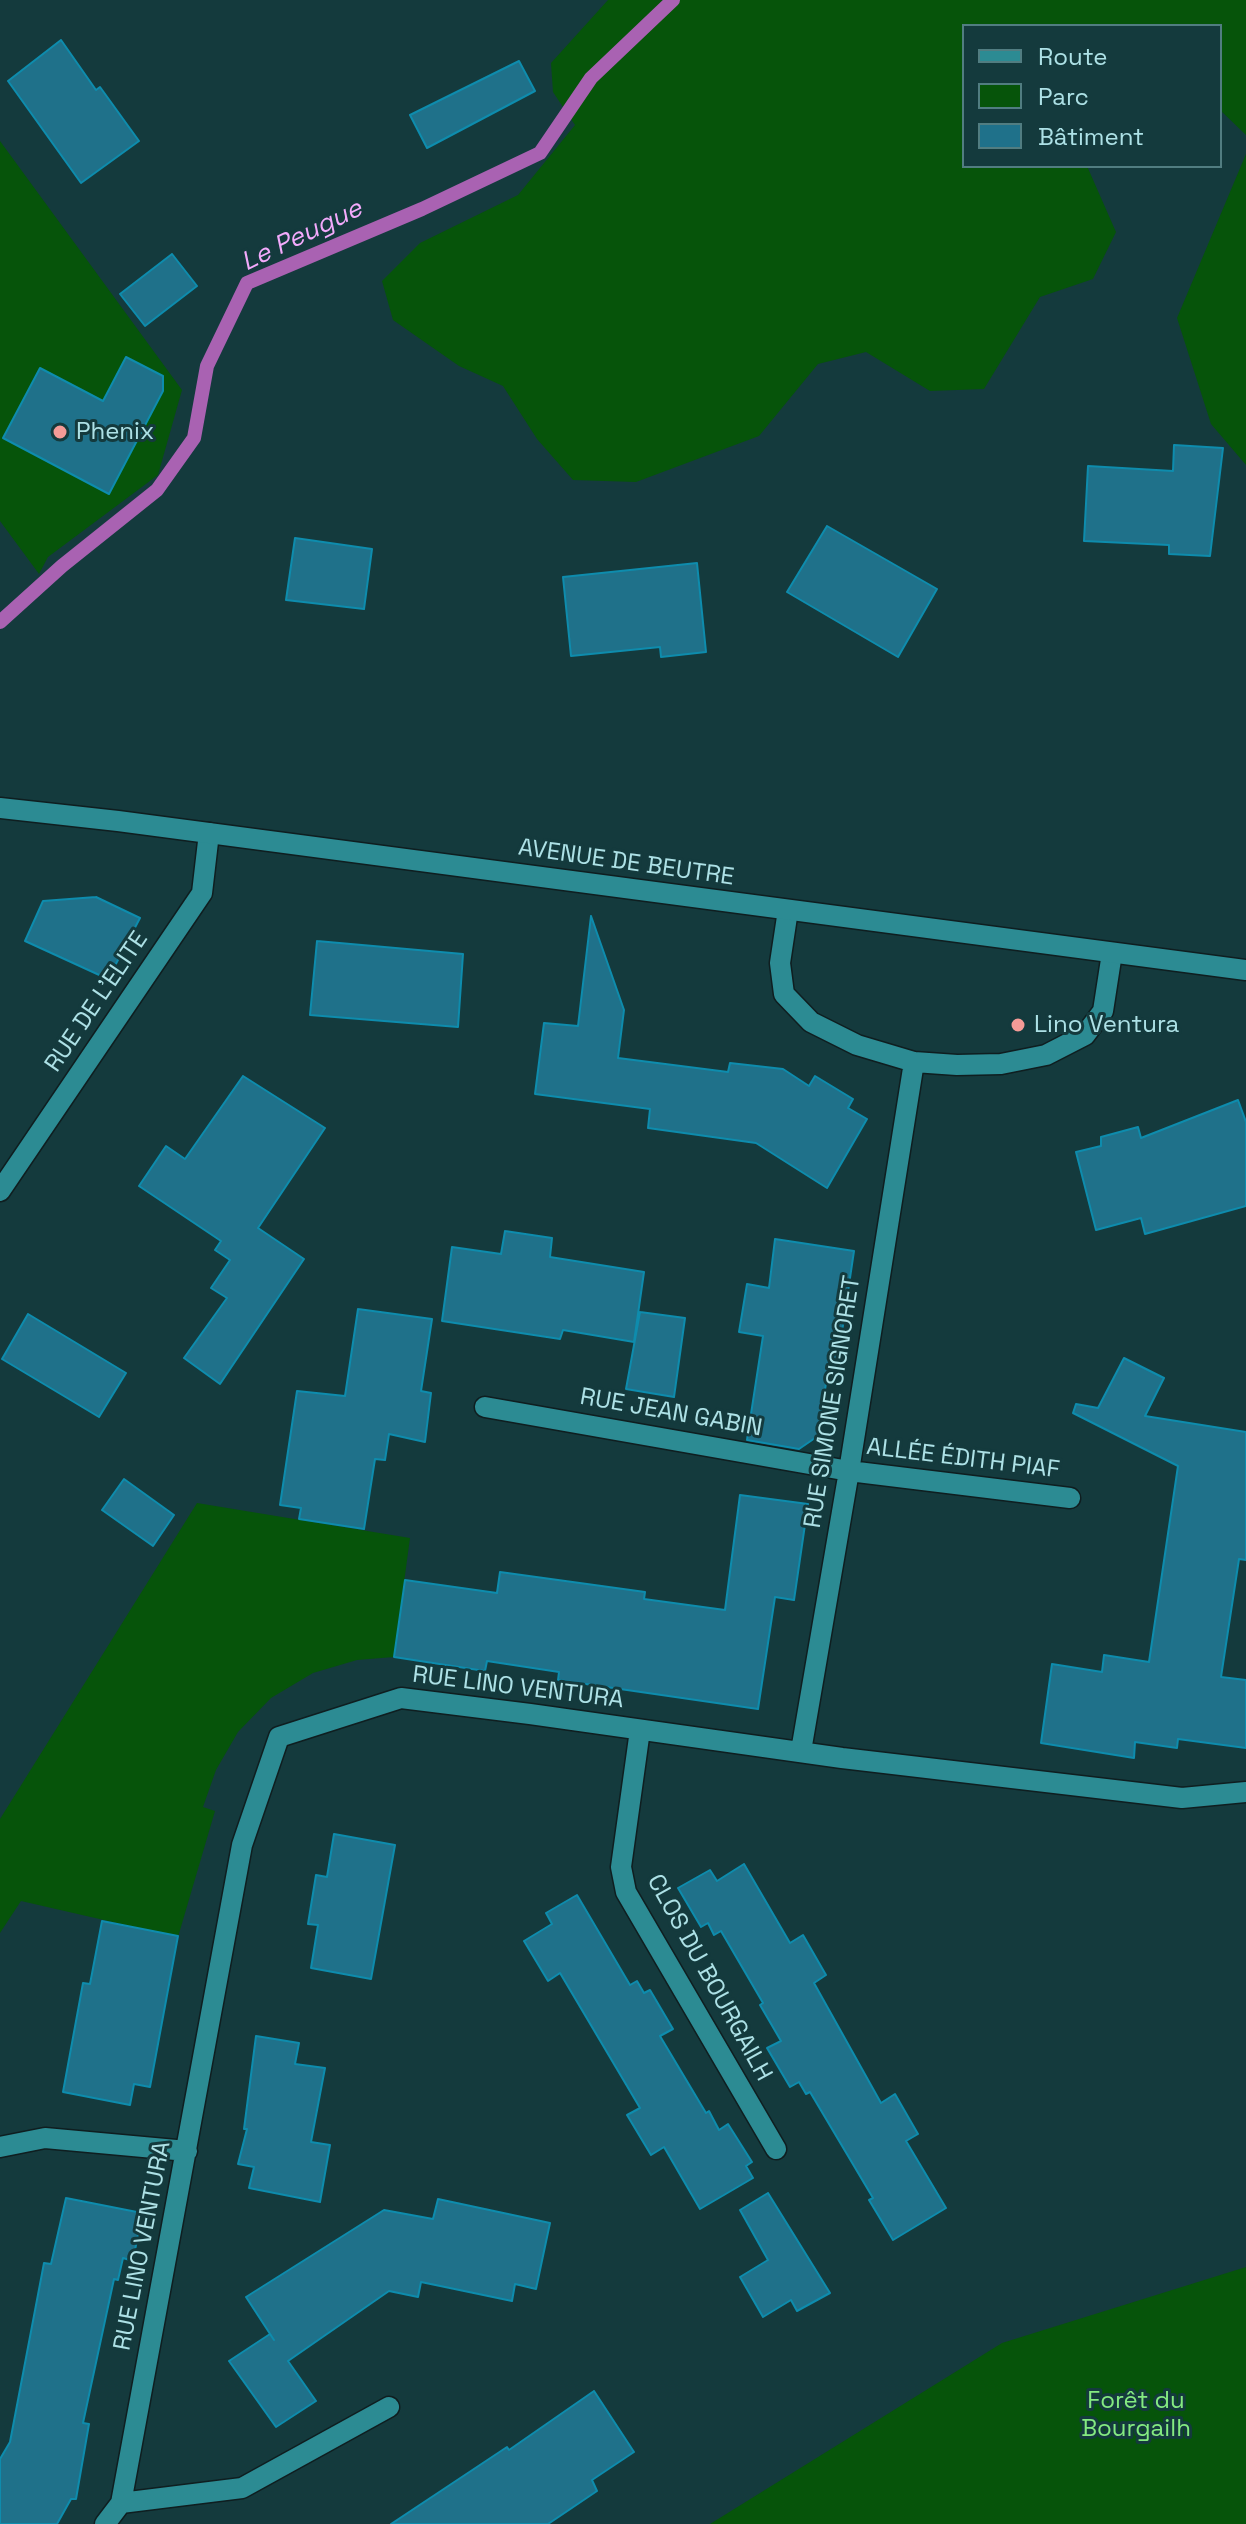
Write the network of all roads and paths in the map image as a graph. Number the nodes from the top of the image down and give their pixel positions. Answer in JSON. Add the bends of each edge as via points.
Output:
{"nodes":[{"id":1,"x":0,"y":808,"type":"edge"},
{"id":2,"x":209,"y":833,"type":"junction"},
{"id":3,"x":788,"y":910,"type":"junction"},
{"id":4,"x":1112,"y":953,"type":"junction"},
{"id":5,"x":1246,"y":970,"type":"edge"},
{"id":6,"x":914,"y":1062,"type":"junction"},
{"id":7,"x":0,"y":1191,"type":"edge"},
{"id":8,"x":485,"y":1407,"type":"dead end"},
{"id":9,"x":849,"y":1471,"type":"junction"},
{"id":10,"x":1070,"y":1498,"type":"dead end"},
{"id":11,"x":640,"y":1730,"type":"junction"},
{"id":12,"x":801,"y":1751,"type":"junction"},
{"id":13,"x":1246,"y":1792,"type":"edge"},
{"id":14,"x":0,"y":2147,"type":"edge"},
{"id":15,"x":776,"y":2149,"type":"dead end"},
{"id":16,"x":187,"y":2151,"type":"junction"},
{"id":17,"x":389,"y":2407,"type":"dead end"},
{"id":18,"x":121,"y":2503,"type":"junction"},
{"id":19,"x":105,"y":2524,"type":"edge"}],
"edges":[{"from":1,"to":2,"type":"street","name":"AVENUE DE BEUTRE"},
{"from":2,"to":3,"type":"street","name":"AVENUE DE BEUTRE"},
{"from":2,"to":7,"type":"street","name":"RUE DE L'ELITE","via":[[202,893]]},
{"from":3,"to":4,"type":"street","name":"AVENUE DE BEUTRE"},
{"from":3,"to":6,"type":"street","via":[[780,963],[784,994],[811,1022],[857,1045]]},
{"from":4,"to":5,"type":"street","name":"AVENUE DE BEUTRE"},
{"from":4,"to":6,"type":"street","via":[[1103,1011],[1085,1035],[1046,1055],[1001,1064]]},
{"from":6,"to":9,"type":"street","name":"RUE SIMONE SIGNORET"},
{"from":8,"to":9,"type":"street","name":"RUE JEAN GABIN"},
{"from":9,"to":10,"type":"street","name":"ALLÉE ÉDITH PIAF"},
{"from":9,"to":12,"type":"street","name":"RUE SIMONE SIGNORET"},
{"from":11,"to":12,"type":"street","name":"RUE LINO VENTURA"},
{"from":11,"to":15,"type":"street","name":"CLOS DU BOURGAILH","via":[[621,1867],[626,1892]]},
{"from":11,"to":16,"type":"street","name":"RUE LINO VENTURA","via":[[401,1698],[279,1737],[242,1845]]},
{"from":12,"to":13,"type":"street","name":"RUE LINO VENTURA","via":[[1182,1798]]},
{"from":14,"to":16,"type":"street","via":[[45,2138]]},
{"from":16,"to":18,"type":"street","name":"RUE LINO VENTURA"},
{"from":17,"to":18,"type":"street","via":[[242,2488]]},
{"from":18,"to":19,"type":"street","name":"RUE LINO VENTURA"}]}
